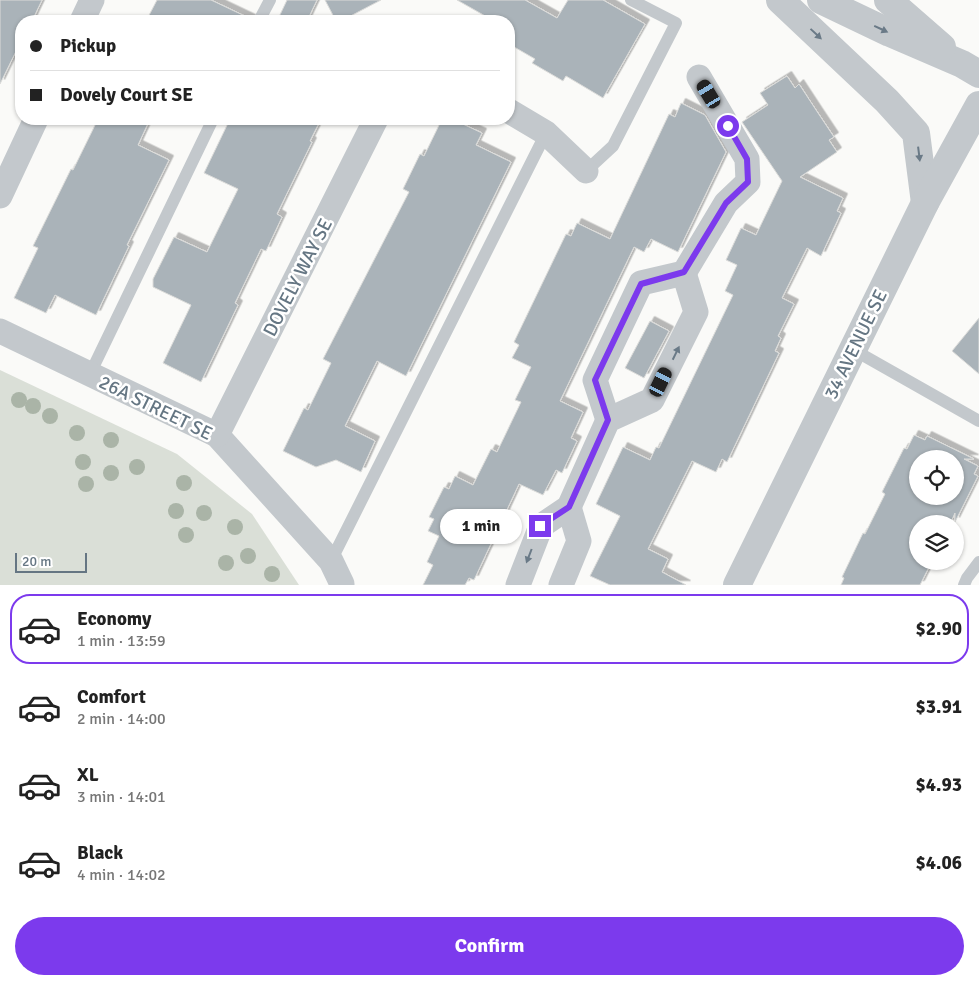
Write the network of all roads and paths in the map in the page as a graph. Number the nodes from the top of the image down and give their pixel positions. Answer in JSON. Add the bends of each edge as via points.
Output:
{"nodes":[{"id":1,"x":92,"y":0,"type":"edge"},
{"id":2,"x":270,"y":0,"type":"edge"},
{"id":3,"x":631,"y":0,"type":"edge"},
{"id":4,"x":780,"y":0,"type":"edge"},
{"id":5,"x":821,"y":0,"type":"edge"},
{"id":6,"x":888,"y":0,"type":"edge"},
{"id":7,"x":85,"y":15,"type":"edge"},
{"id":8,"x":262,"y":15,"type":"edge"},
{"id":9,"x":970,"y":69,"type":"edge"},
{"id":10,"x":699,"y":77,"type":"dead end"},
{"id":11,"x":979,"y":105,"type":"edge"},
{"id":12,"x":515,"y":115,"type":"edge"},
{"id":13,"x":33,"y":125,"type":"edge"},
{"id":14,"x":209,"y":125,"type":"edge"},
{"id":15,"x":373,"y":125,"type":"edge"},
{"id":16,"x":546,"y":133,"type":"junction"},
{"id":17,"x":586,"y":171,"type":"joint"},
{"id":18,"x":0,"y":196,"type":"edge"},
{"id":19,"x":925,"y":204,"type":"junction"},
{"id":20,"x":684,"y":272,"type":"junction"},
{"id":21,"x":0,"y":332,"type":"edge"},
{"id":22,"x":852,"y":349,"type":"junction"},
{"id":23,"x":90,"y":374,"type":"junction"},
{"id":24,"x":608,"y":420,"type":"junction"},
{"id":25,"x":979,"y":421,"type":"edge"},
{"id":26,"x":218,"y":436,"type":"junction"},
{"id":27,"x":569,"y":507,"type":"junction"},
{"id":28,"x":331,"y":561,"type":"junction"},
{"id":29,"x":979,"y":562,"type":"edge"},
{"id":30,"x":342,"y":584,"type":"edge"},
{"id":31,"x":518,"y":585,"type":"edge"},
{"id":32,"x":561,"y":585,"type":"edge"},
{"id":33,"x":737,"y":585,"type":"edge"},
{"id":34,"x":964,"y":585,"type":"edge"}],
"edges":[{"from":1,"to":7,"type":"street"},
{"from":2,"to":8,"type":"lane"},
{"from":3,"to":17,"type":"lane","via":[[676,23],[613,146]]},
{"from":4,"to":19,"type":"street","one_way":true,"via":[[887,101],[916,133]]},
{"from":5,"to":9,"type":"street","one_way":true},
{"from":6,"to":9,"type":"street"},
{"from":10,"to":20,"type":"street","via":[[747,159],[748,182],[726,203]]},
{"from":11,"to":19,"type":"street","name":"34 AVENUE SE"},
{"from":12,"to":16,"type":"street"},
{"from":13,"to":18,"type":"street"},
{"from":14,"to":23,"type":"lane"},
{"from":15,"to":26,"type":"street","name":"DOVELY WAY SE"},
{"from":16,"to":17,"type":"street"},
{"from":16,"to":28,"type":"lane"},
{"from":19,"to":22,"type":"street","name":"34 AVENUE SE"},
{"from":24,"to":20,"type":"street","one_way":true,"via":[[652,400],[696,312]]},
{"from":20,"to":24,"type":"street","via":[[641,284],[595,380]]},
{"from":21,"to":23,"type":"street","name":"26A STREET SE"},
{"from":22,"to":25,"type":"lane"},
{"from":22,"to":33,"type":"street","name":"34 AVENUE SE"},
{"from":23,"to":26,"type":"street","name":"26A STREET SE"},
{"from":24,"to":27,"type":"street"},
{"from":26,"to":28,"type":"street","name":"26A STREET SE"},
{"from":27,"to":31,"type":"street","one_way":true,"via":[[540,526]]},
{"from":27,"to":32,"type":"street","via":[[579,541]]},
{"from":28,"to":30,"type":"street","name":"26A STREET SE"},
{"from":29,"to":34,"type":"lane"}]}
